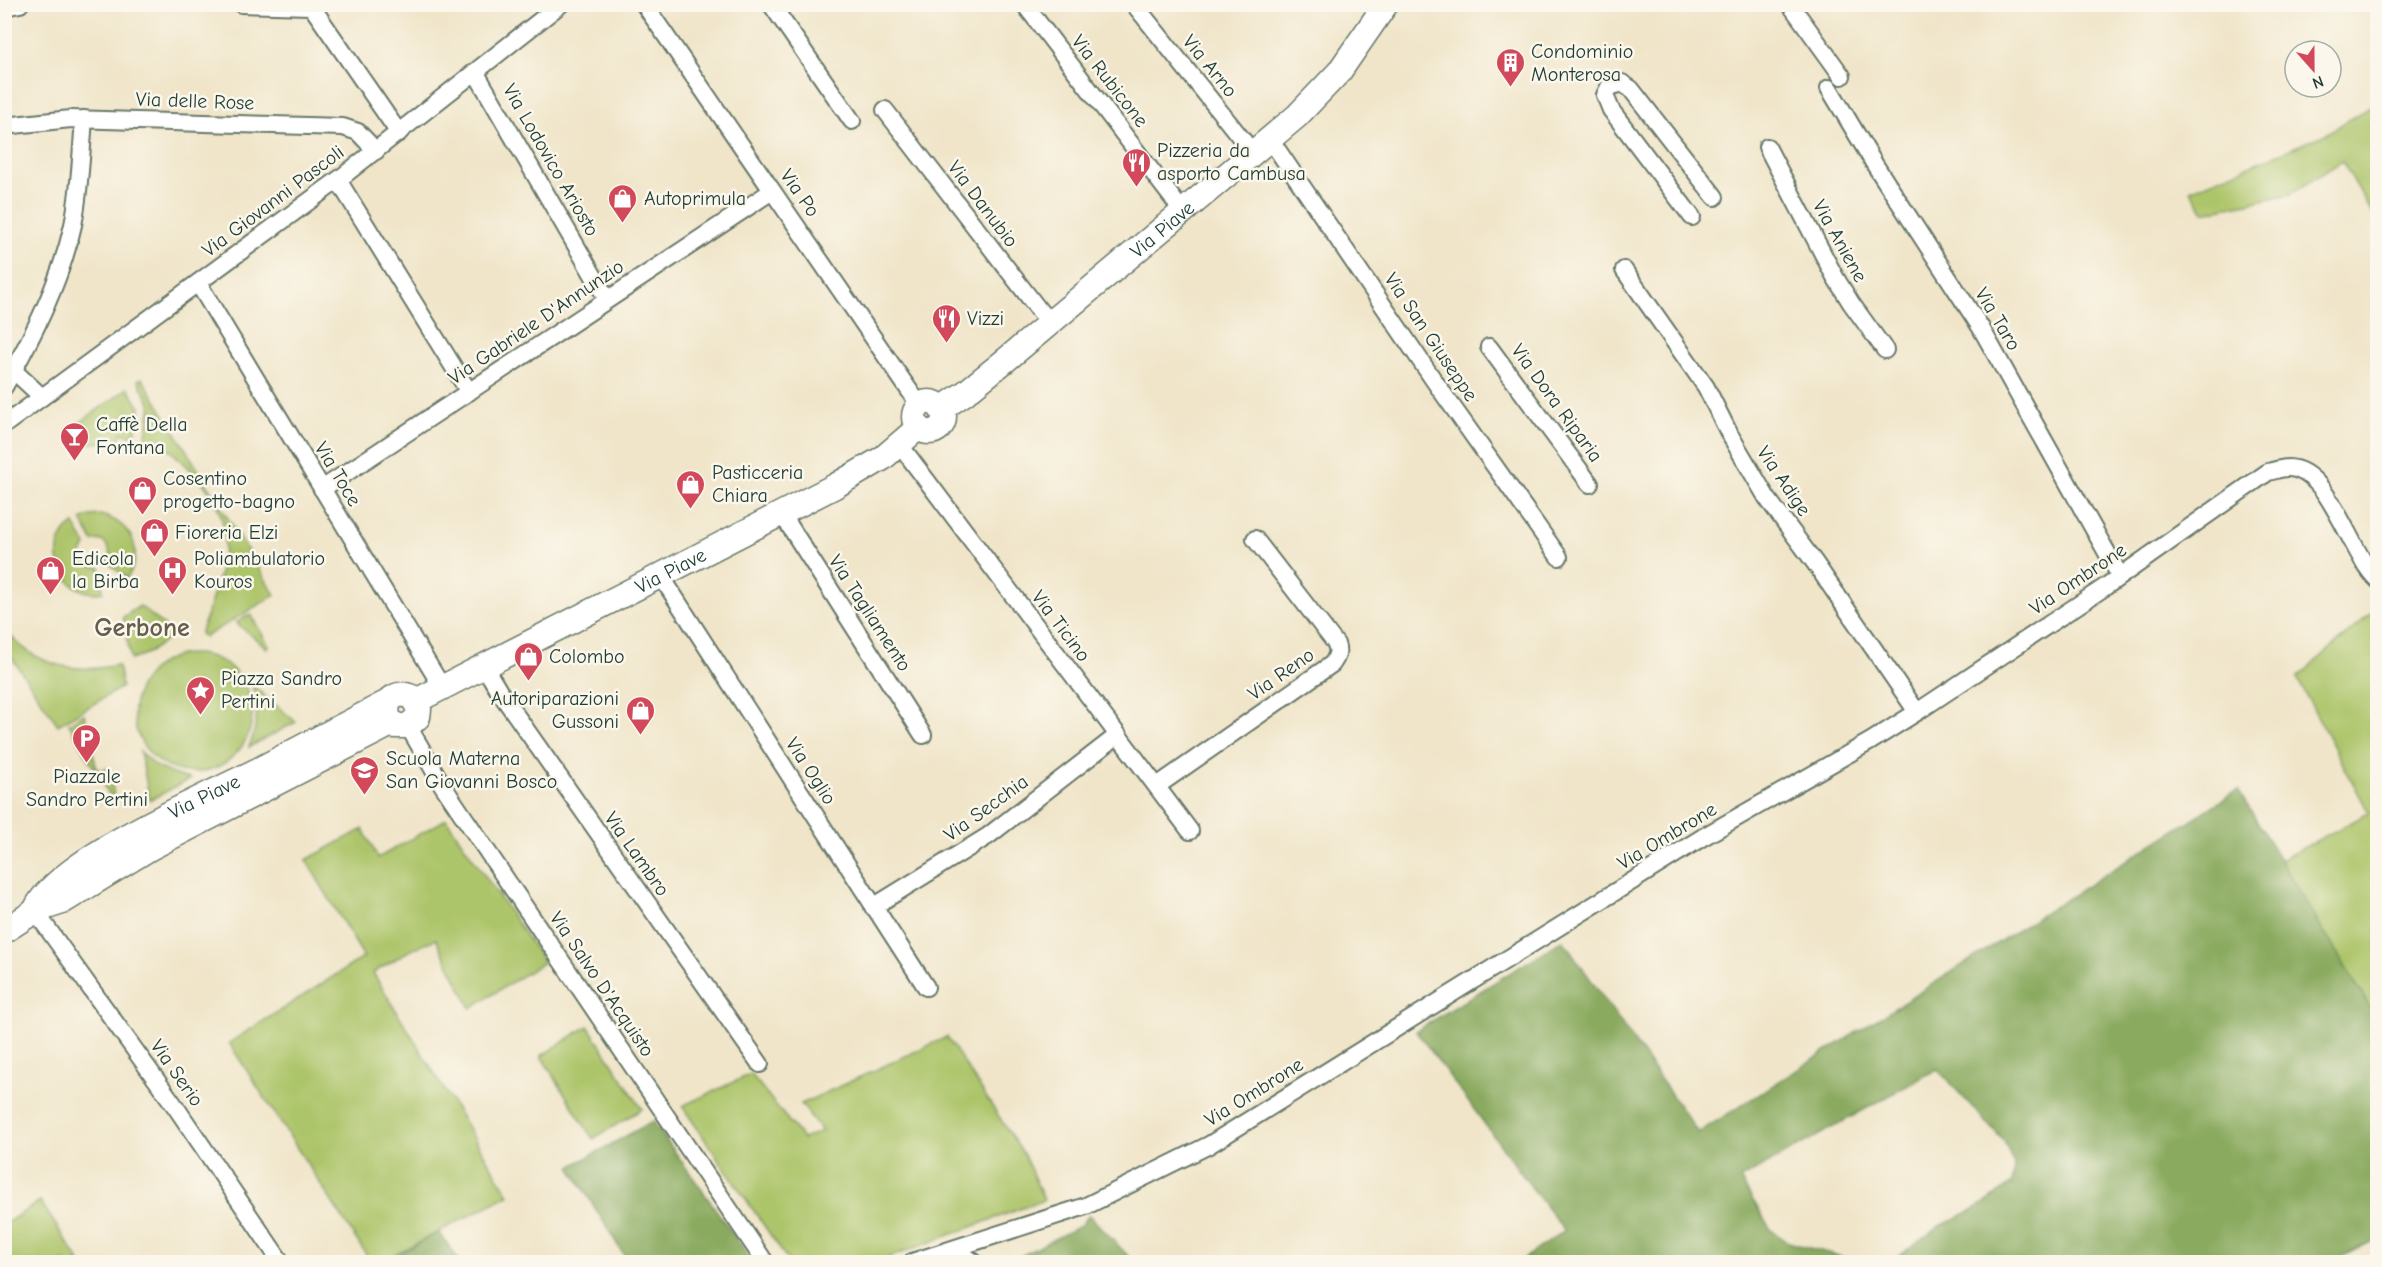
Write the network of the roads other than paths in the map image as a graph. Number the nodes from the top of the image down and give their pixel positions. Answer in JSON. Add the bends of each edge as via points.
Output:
{"nodes":[{"id":1,"x":20,"y":4,"type":"edge"},
{"id":2,"x":241,"y":4,"type":"edge"},
{"id":3,"x":561,"y":4,"type":"edge"},
{"id":4,"x":644,"y":4,"type":"edge"},
{"id":5,"x":771,"y":4,"type":"edge"},
{"id":6,"x":1134,"y":4,"type":"edge"},
{"id":7,"x":1386,"y":4,"type":"edge"},
{"id":8,"x":1790,"y":4,"type":"edge"},
{"id":9,"x":310,"y":5,"type":"edge"},
{"id":10,"x":1025,"y":5,"type":"edge"},
{"id":11,"x":4,"y":7,"type":"edge"},
{"id":12,"x":476,"y":73,"type":"junction"},
{"id":13,"x":1842,"y":76,"type":"dead end"},
{"id":14,"x":1830,"y":88,"type":"dead end"},
{"id":15,"x":885,"y":110,"type":"dead end"},
{"id":16,"x":84,"y":119,"type":"junction"},
{"id":17,"x":852,"y":121,"type":"dead end"},
{"id":18,"x":4,"y":126,"type":"edge"},
{"id":19,"x":399,"y":133,"type":"junction"},
{"id":20,"x":1262,"y":146,"type":"junction"},
{"id":21,"x":1767,"y":147,"type":"dead end"},
{"id":22,"x":375,"y":151,"type":"junction"},
{"id":23,"x":338,"y":180,"type":"junction"},
{"id":24,"x":772,"y":191,"type":"junction"},
{"id":25,"x":1715,"y":197,"type":"dead end"},
{"id":26,"x":1183,"y":212,"type":"junction"},
{"id":27,"x":1692,"y":217,"type":"dead end"},
{"id":28,"x":1624,"y":270,"type":"dead end"},
{"id":29,"x":198,"y":283,"type":"junction"},
{"id":30,"x":607,"y":299,"type":"junction"},
{"id":31,"x":1049,"y":324,"type":"junction"},
{"id":32,"x":1489,"y":347,"type":"dead end"},
{"id":33,"x":1885,"y":351,"type":"dead end"},
{"id":34,"x":14,"y":370,"type":"junction"},
{"id":35,"x":4,"y":387,"type":"edge"},
{"id":36,"x":469,"y":392,"type":"junction"},
{"id":37,"x":42,"y":397,"type":"junction"},
{"id":38,"x":927,"y":414,"type":"junction"},
{"id":39,"x":4,"y":425,"type":"edge"},
{"id":40,"x":900,"y":445,"type":"junction"},
{"id":41,"x":1590,"y":484,"type":"dead end"},
{"id":42,"x":322,"y":489,"type":"junction"},
{"id":43,"x":782,"y":514,"type":"junction"},
{"id":44,"x":1255,"y":539,"type":"dead end"},
{"id":45,"x":1560,"y":557,"type":"dead end"},
{"id":46,"x":661,"y":576,"type":"junction"},
{"id":47,"x":2120,"y":576,"type":"junction"},
{"id":48,"x":2378,"y":580,"type":"edge"},
{"id":49,"x":484,"y":666,"type":"junction"},
{"id":50,"x":442,"y":687,"type":"junction"},
{"id":51,"x":1917,"y":712,"type":"junction"},
{"id":52,"x":396,"y":717,"type":"junction"},
{"id":53,"x":923,"y":735,"type":"dead end"},
{"id":54,"x":1118,"y":735,"type":"junction"},
{"id":55,"x":1157,"y":786,"type":"junction"},
{"id":56,"x":1190,"y":831,"type":"dead end"},
{"id":57,"x":873,"y":907,"type":"junction"},
{"id":58,"x":36,"y":911,"type":"junction"},
{"id":59,"x":4,"y":931,"type":"edge"},
{"id":60,"x":926,"y":987,"type":"dead end"},
{"id":61,"x":760,"y":1064,"type":"dead end"},
{"id":62,"x":955,"y":1250,"type":"junction"},
{"id":63,"x":281,"y":1263,"type":"edge"},
{"id":64,"x":765,"y":1263,"type":"edge"},
{"id":65,"x":912,"y":1263,"type":"edge"},
{"id":66,"x":974,"y":1263,"type":"edge"}],
"edges":[{"from":1,"to":11,"type":"street"},
{"from":2,"to":9,"type":"street"},
{"from":3,"to":12,"type":"street","name":"Via Giovanni Pascoli"},
{"from":4,"to":24,"type":"street","name":"Via Po"},
{"from":5,"to":17,"type":"street"},
{"from":6,"to":20,"type":"street","name":"Via Arno"},
{"from":7,"to":20,"type":"street","name":"Via Piave","via":[[1339,72]]},
{"from":8,"to":13,"type":"street"},
{"from":9,"to":19,"type":"street"},
{"from":10,"to":26,"type":"street","name":"Via Rubicone"},
{"from":12,"to":19,"type":"street","name":"Via Giovanni Pascoli"},
{"from":12,"to":30,"type":"street","name":"Via Lodovico Ariosto"},
{"from":14,"to":47,"type":"street","name":"Via Taro","via":[[1981,328]]},
{"from":15,"to":31,"type":"street","name":"Via Danubio"},
{"from":16,"to":18,"type":"street","name":"Via delle Rose"},
{"from":16,"to":22,"type":"street","name":"Via delle Rose","via":[[343,127],[358,132]]},
{"from":16,"to":34,"type":"street","via":[[79,191],[68,245],[37,326]]},
{"from":19,"to":22,"type":"street","name":"Via Giovanni Pascoli"},
{"from":20,"to":26,"type":"street","name":"Via Piave"},
{"from":20,"to":45,"type":"street","name":"Via San Giuseppe"},
{"from":21,"to":33,"type":"street","name":"Via Aniene","via":[[1835,277]]},
{"from":22,"to":23,"type":"street","name":"Via Giovanni Pascoli"},
{"from":23,"to":29,"type":"street","name":"Via Giovanni Pascoli"},
{"from":23,"to":36,"type":"street"},
{"from":24,"to":30,"type":"street","name":"Via Gabriele D'Annunzio"},
{"from":24,"to":38,"type":"street","name":"Via Po"},
{"from":25,"to":27,"type":"street","via":[[1631,89],[1622,83],[1609,87],[1605,95],[1611,110]]},
{"from":26,"to":31,"type":"street","name":"Via Piave"},
{"from":28,"to":51,"type":"street","name":"Via Adige","via":[[1706,387],[1754,478]]},
{"from":29,"to":37,"type":"street","name":"Via Giovanni Pascoli"},
{"from":29,"to":42,"type":"street","name":"Via Toce"},
{"from":30,"to":36,"type":"street","name":"Via Gabriele D'Annunzio"},
{"from":31,"to":38,"type":"street","name":"Via Piave","via":[[965,393]]},
{"from":32,"to":41,"type":"street","name":"Via Dora Riparia"},
{"from":34,"to":35,"type":"street"},
{"from":34,"to":37,"type":"street"},
{"from":36,"to":42,"type":"street","name":"Via Gabriele D'Annunzio"},
{"from":37,"to":39,"type":"street","name":"Via Giovanni Pascoli"},
{"from":38,"to":40,"type":"street","name":"Via Piave"},
{"from":40,"to":43,"type":"street","name":"Via Piave","via":[[864,470]]},
{"from":40,"to":54,"type":"street","name":"Via Ticino"},
{"from":42,"to":50,"type":"street","name":"Via Toce"},
{"from":43,"to":46,"type":"street","name":"Via Piave"},
{"from":43,"to":53,"type":"street","name":"Via Tagliamento"},
{"from":44,"to":55,"type":"street","name":"Via Reno","via":[[1336,644],[1337,657]]},
{"from":46,"to":49,"type":"street","name":"Via Piave"},
{"from":46,"to":57,"type":"street","name":"Via Oglio"},
{"from":47,"to":48,"type":"street","name":"Via Ombrone","via":[[2268,472],[2287,468],[2305,472],[2322,488]]},
{"from":47,"to":51,"type":"street","name":"Via Ombrone"},
{"from":49,"to":50,"type":"street","name":"Via Piave"},
{"from":49,"to":61,"type":"street","name":"Via Lambro","via":[[644,902]]},
{"from":50,"to":52,"type":"street","name":"Via Piave","via":[[416,701],[418,717]]},
{"from":51,"to":62,"type":"street","name":"Via Ombrone","via":[[1703,837],[1209,1145],[1086,1206]]},
{"from":52,"to":58,"type":"street","name":"Via Piave","via":[[150,848],[55,906]]},
{"from":52,"to":64,"type":"street","name":"Via Salvo D'Acquisto"},
{"from":54,"to":55,"type":"street","name":"Via Ticino"},
{"from":54,"to":57,"type":"street","name":"Via Secchia","via":[[988,836]]},
{"from":55,"to":56,"type":"street","name":"Via Ticino"},
{"from":57,"to":60,"type":"street","name":"Via Oglio"},
{"from":58,"to":59,"type":"street","name":"Via Piave"},
{"from":58,"to":63,"type":"street","name":"Via Serio"},
{"from":62,"to":65,"type":"street","name":"Via Ombrone"},
{"from":62,"to":66,"type":"street"}]}
